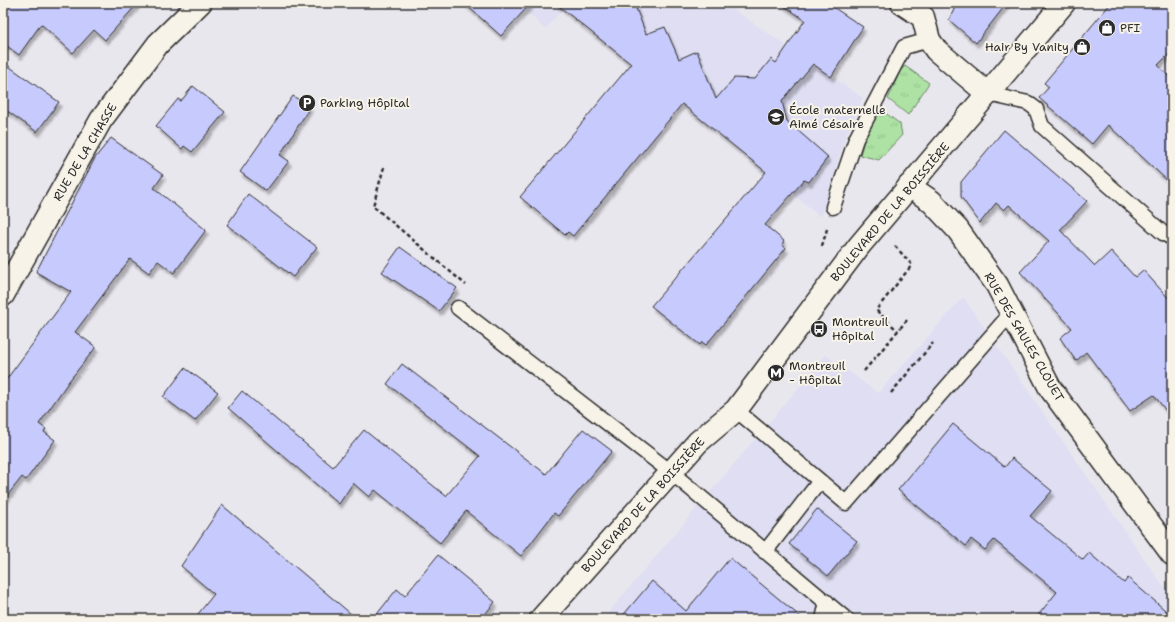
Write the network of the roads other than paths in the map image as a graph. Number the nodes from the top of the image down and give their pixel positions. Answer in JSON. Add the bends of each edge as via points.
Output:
{"nodes":[{"id":1,"x":200,"y":3,"type":"edge"},
{"id":2,"x":902,"y":3,"type":"edge"},
{"id":3,"x":1064,"y":3,"type":"edge"},
{"id":4,"x":928,"y":10,"type":"edge"},
{"id":5,"x":929,"y":40,"type":"junction"},
{"id":6,"x":988,"y":94,"type":"junction"},
{"id":7,"x":909,"y":186,"type":"junction"},
{"id":8,"x":833,"y":207,"type":"dead end"},
{"id":9,"x":1172,"y":238,"type":"edge"},
{"id":10,"x":3,"y":295,"type":"edge"},
{"id":11,"x":458,"y":308,"type":"road end"},
{"id":12,"x":1012,"y":312,"type":"junction"},
{"id":13,"x":736,"y":410,"type":"junction"},
{"id":14,"x":672,"y":473,"type":"junction"},
{"id":15,"x":820,"y":481,"type":"junction"},
{"id":16,"x":765,"y":552,"type":"junction"},
{"id":17,"x":1172,"y":554,"type":"edge"},
{"id":18,"x":827,"y":602,"type":"junction"},
{"id":19,"x":541,"y":619,"type":"edge"},
{"id":20,"x":823,"y":619,"type":"edge"},
{"id":21,"x":846,"y":619,"type":"edge"}],
"edges":[{"from":1,"to":10,"type":"street","name":"RUE DE LA CHASSE","via":[[158,44],[101,120]]},
{"from":2,"to":4,"type":"street"},
{"from":3,"to":6,"type":"street","name":"BOULEVARD DE LA BOISSIÈRE"},
{"from":4,"to":5,"type":"street"},
{"from":5,"to":6,"type":"street","via":[[936,50]]},
{"from":5,"to":8,"type":"lane","via":[[904,47],[856,140]]},
{"from":6,"to":7,"type":"street","name":"BOULEVARD DE LA BOISSIÈRE"},
{"from":6,"to":9,"type":"lane","via":[[1032,106],[1042,126]]},
{"from":7,"to":12,"type":"street","name":"RUE DES SAULES CLOUET","via":[[931,201],[949,221],[997,285]]},
{"from":7,"to":13,"type":"street","name":"BOULEVARD DE LA BOISSIÈRE","via":[[859,246]]},
{"from":11,"to":14,"type":"lane"},
{"from":12,"to":15,"type":"lane","via":[[846,503]]},
{"from":12,"to":17,"type":"street","name":"RUE DES SAULES CLOUET","via":[[1050,388]]},
{"from":13,"to":14,"type":"street","name":"BOULEVARD DE LA BOISSIÈRE","via":[[698,442]]},
{"from":13,"to":15,"type":"lane"},
{"from":14,"to":16,"type":"lane"},
{"from":14,"to":19,"type":"street","name":"BOULEVARD DE LA BOISSIÈRE"},
{"from":15,"to":16,"type":"lane"},
{"from":16,"to":18,"type":"lane"},
{"from":18,"to":20,"type":"lane"},
{"from":18,"to":21,"type":"lane"}]}
